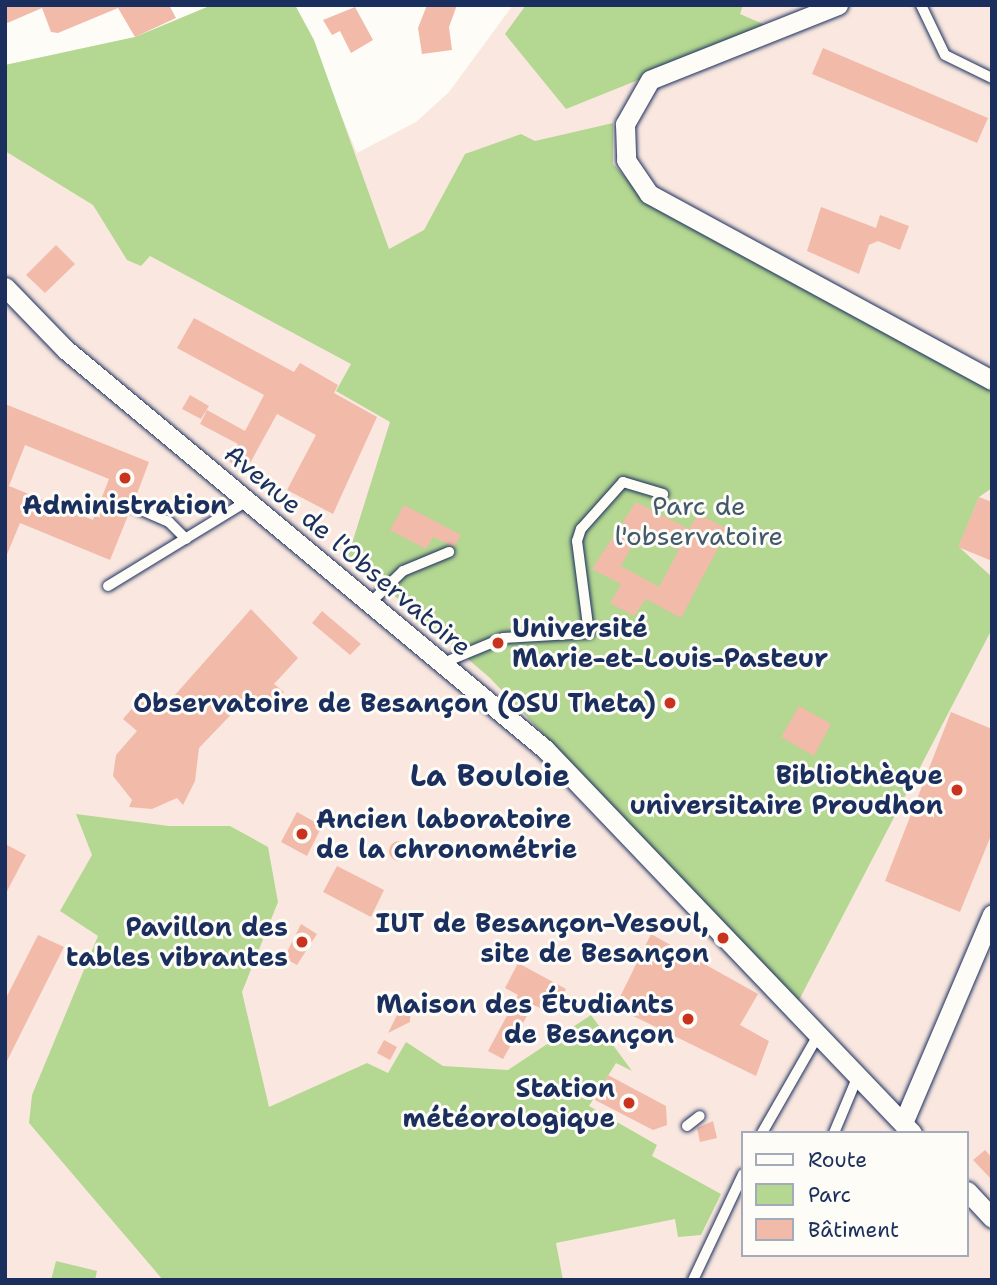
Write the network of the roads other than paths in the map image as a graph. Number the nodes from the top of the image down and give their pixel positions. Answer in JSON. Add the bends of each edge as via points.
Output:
{"nodes":[{"id":1,"x":838,"y":5,"type":"edge"},
{"id":2,"x":921,"y":5,"type":"edge"},
{"id":3,"x":992,"y":78,"type":"edge"},
{"id":4,"x":5,"y":287,"type":"edge"},
{"id":5,"x":992,"y":380,"type":"edge"},
{"id":6,"x":663,"y":494,"type":"dead end"},
{"id":7,"x":247,"y":501,"type":"junction"},
{"id":8,"x":132,"y":506,"type":"dead end"},
{"id":9,"x":186,"y":539,"type":"junction"},
{"id":10,"x":449,"y":552,"type":"dead end"},
{"id":11,"x":108,"y":586,"type":"dead end"},
{"id":12,"x":370,"y":603,"type":"junction"},
{"id":13,"x":443,"y":663,"type":"junction"},
{"id":14,"x":992,"y":914,"type":"edge"},
{"id":15,"x":817,"y":1037,"type":"junction"},
{"id":16,"x":857,"y":1078,"type":"junction"},
{"id":17,"x":700,"y":1116,"type":"dead end"},
{"id":18,"x":687,"y":1126,"type":"dead end"},
{"id":19,"x":905,"y":1130,"type":"edge"},
{"id":20,"x":763,"y":1131,"type":"edge"},
{"id":21,"x":835,"y":1131,"type":"edge"},
{"id":22,"x":741,"y":1178,"type":"edge"},
{"id":23,"x":969,"y":1193,"type":"edge"},
{"id":24,"x":992,"y":1218,"type":"edge"},
{"id":25,"x":693,"y":1280,"type":"edge"}],
"edges":[{"from":1,"to":5,"type":"street","via":[[650,80],[625,124],[626,160],[649,194]]},
{"from":2,"to":3,"type":"lane","via":[[944,55]]},
{"from":4,"to":7,"type":"street","name":"Avenue de l'Observatoire","via":[[65,349]]},
{"from":6,"to":13,"type":"lane","via":[[623,482],[581,529],[589,633],[503,638]]},
{"from":7,"to":9,"type":"lane"},
{"from":7,"to":12,"type":"street","name":"Avenue de l'Observatoire"},
{"from":8,"to":9,"type":"lane","via":[[169,522]]},
{"from":9,"to":11,"type":"lane"},
{"from":10,"to":12,"type":"lane","via":[[402,571]]},
{"from":12,"to":13,"type":"street","name":"Avenue de l'Observatoire"},
{"from":13,"to":15,"type":"street","name":"Avenue de l'Observatoire","via":[[583,785]]},
{"from":14,"to":19,"type":"street"},
{"from":15,"to":16,"type":"street","name":"Avenue de l'Observatoire"},
{"from":15,"to":20,"type":"lane"},
{"from":16,"to":19,"type":"street","name":"Avenue de l'Observatoire"},
{"from":16,"to":21,"type":"lane"},
{"from":17,"to":18,"type":"lane"},
{"from":22,"to":25,"type":"lane"},
{"from":23,"to":24,"type":"street"}]}
